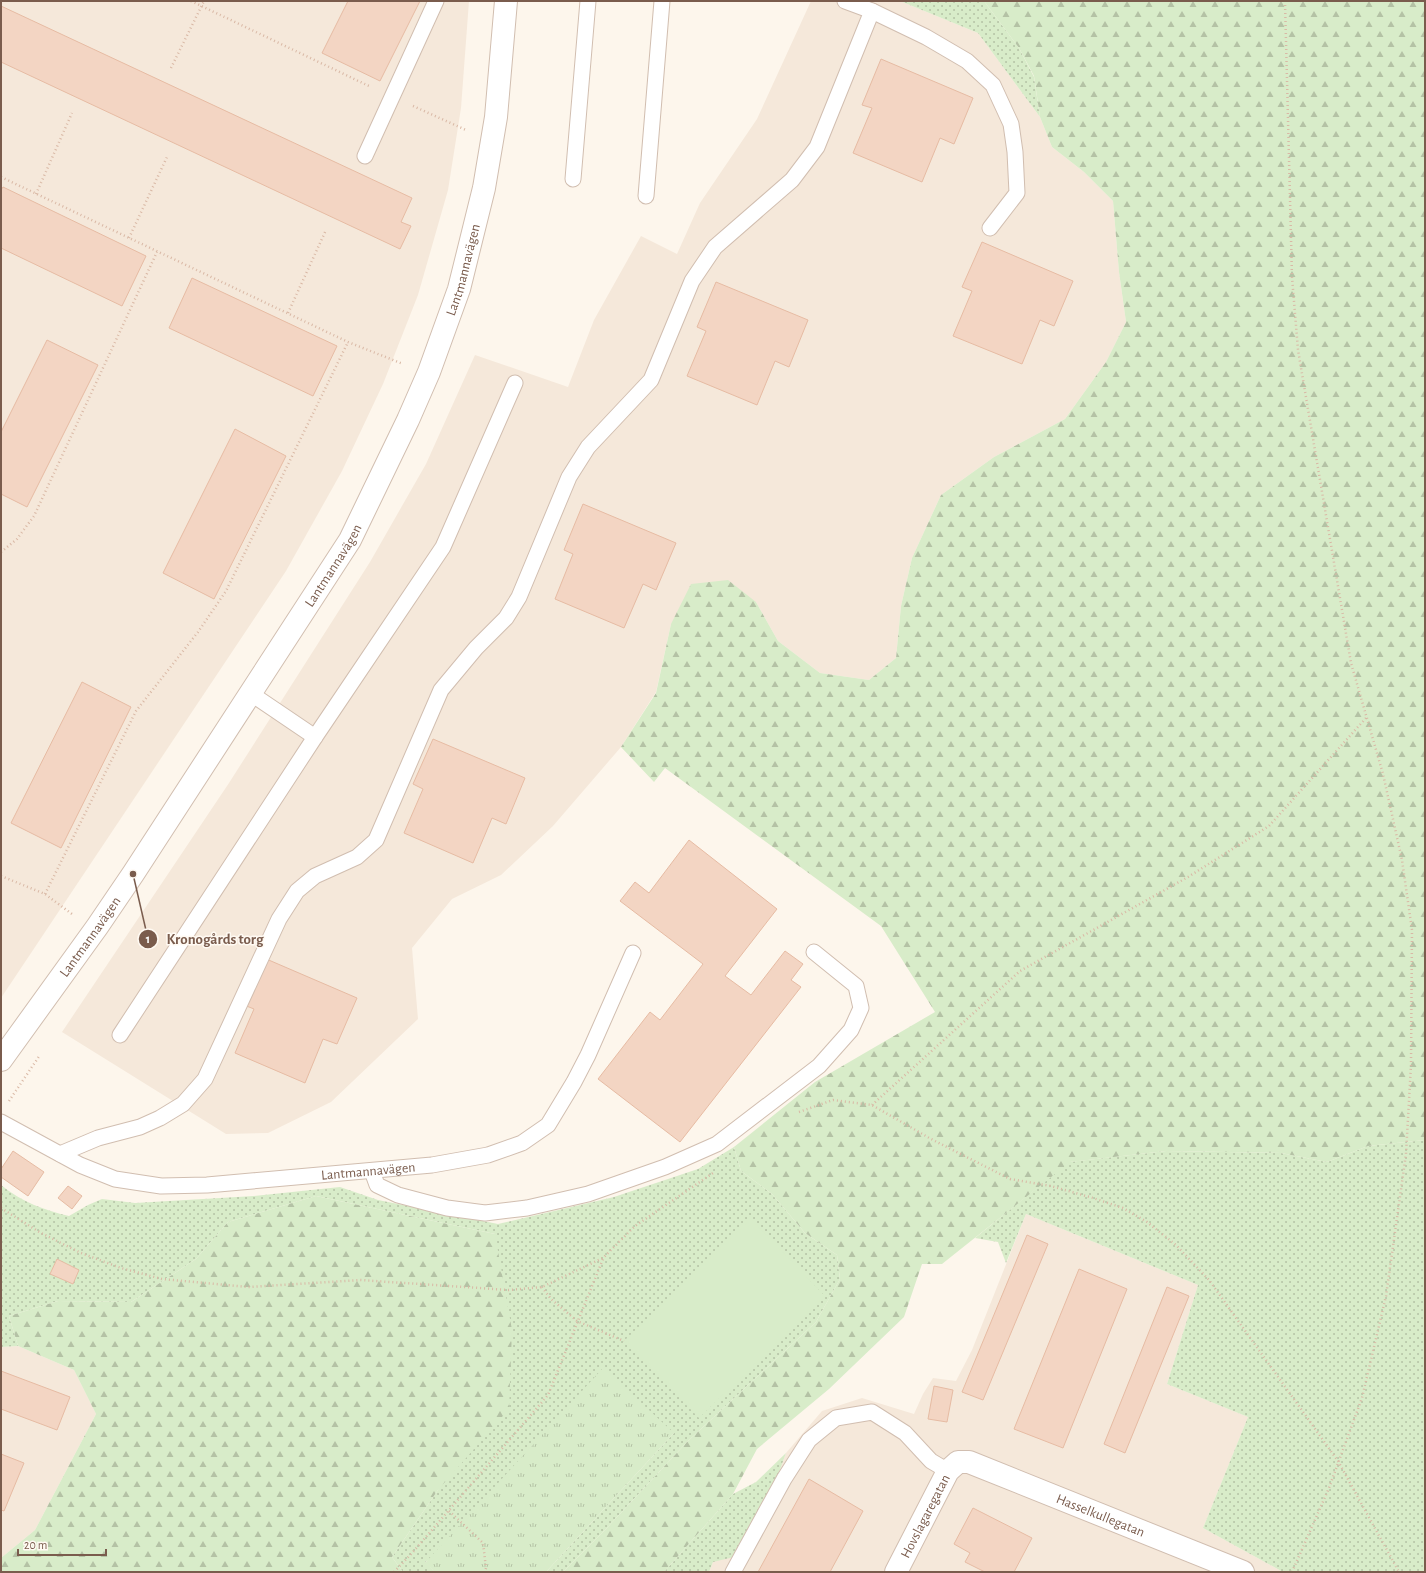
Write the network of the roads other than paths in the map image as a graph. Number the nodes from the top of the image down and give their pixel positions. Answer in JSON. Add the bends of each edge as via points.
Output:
{"nodes":[{"id":1,"x":436,"y":1,"type":"edge"},
{"id":2,"x":506,"y":1,"type":"edge"},
{"id":3,"x":588,"y":1,"type":"edge"},
{"id":4,"x":662,"y":1,"type":"edge"},
{"id":5,"x":846,"y":1,"type":"edge"},
{"id":6,"x":872,"y":11,"type":"junction"},
{"id":7,"x":365,"y":156,"type":"dead end"},
{"id":8,"x":573,"y":179,"type":"dead end"},
{"id":9,"x":646,"y":196,"type":"dead end"},
{"id":10,"x":990,"y":228,"type":"dead end"},
{"id":11,"x":515,"y":383,"type":"dead end"},
{"id":12,"x":250,"y":694,"type":"junction"},
{"id":13,"x":315,"y":737,"type":"junction"},
{"id":14,"x":814,"y":952,"type":"dead end"},
{"id":15,"x":633,"y":953,"type":"dead end"},
{"id":16,"x":120,"y":1035,"type":"dead end"},
{"id":17,"x":1,"y":1060,"type":"edge"},
{"id":18,"x":1,"y":1122,"type":"edge"},
{"id":19,"x":60,"y":1154,"type":"junction"},
{"id":20,"x":372,"y":1171,"type":"junction"},
{"id":21,"x":953,"y":1467,"type":"junction"},
{"id":22,"x":733,"y":1572,"type":"edge"},
{"id":23,"x":896,"y":1572,"type":"edge"},
{"id":24,"x":1243,"y":1572,"type":"edge"}],
"edges":[{"from":1,"to":7,"type":"lane"},
{"from":2,"to":12,"type":"street","name":"Lantmannavägen","via":[[496,117],[484,188],[459,289],[429,372],[350,540]]},
{"from":3,"to":8,"type":"lane"},
{"from":4,"to":9,"type":"lane"},
{"from":5,"to":6,"type":"lane"},
{"from":6,"to":10,"type":"lane","via":[[926,37],[967,61],[992,85],[1011,124],[1017,192]]},
{"from":6,"to":19,"type":"lane","via":[[817,147],[792,180],[715,247],[692,280],[651,380],[588,447],[569,477],[519,597],[506,618],[476,648],[441,690],[376,840],[357,857],[315,876],[297,891],[279,919],[205,1079],[183,1104],[140,1127],[98,1138]]},
{"from":11,"to":13,"type":"lane","via":[[443,548]]},
{"from":12,"to":13,"type":"lane"},
{"from":12,"to":17,"type":"street","name":"Lantmannavägen","via":[[97,927]]},
{"from":13,"to":16,"type":"lane"},
{"from":14,"to":20,"type":"lane","via":[[856,986],[861,1008],[851,1030],[819,1066],[717,1144],[665,1167],[588,1194],[527,1208],[485,1213],[447,1208],[398,1195],[377,1185]]},
{"from":15,"to":20,"type":"lane","name":"Lantmannavägen","via":[[588,1055],[548,1125],[522,1143],[488,1155],[432,1165]]},
{"from":18,"to":19,"type":"lane","name":"Lantmannavägen"},
{"from":19,"to":20,"type":"lane","name":"Lantmannavägen","via":[[115,1179],[161,1186],[207,1185]]},
{"from":21,"to":22,"type":"lane","via":[[931,1461],[905,1433],[872,1412],[836,1418],[809,1440],[784,1479]]},
{"from":21,"to":23,"type":"street","name":"Hovslagaregatan"},
{"from":21,"to":24,"type":"street","name":"Hasselkullegatan","via":[[969,1462]]}]}
